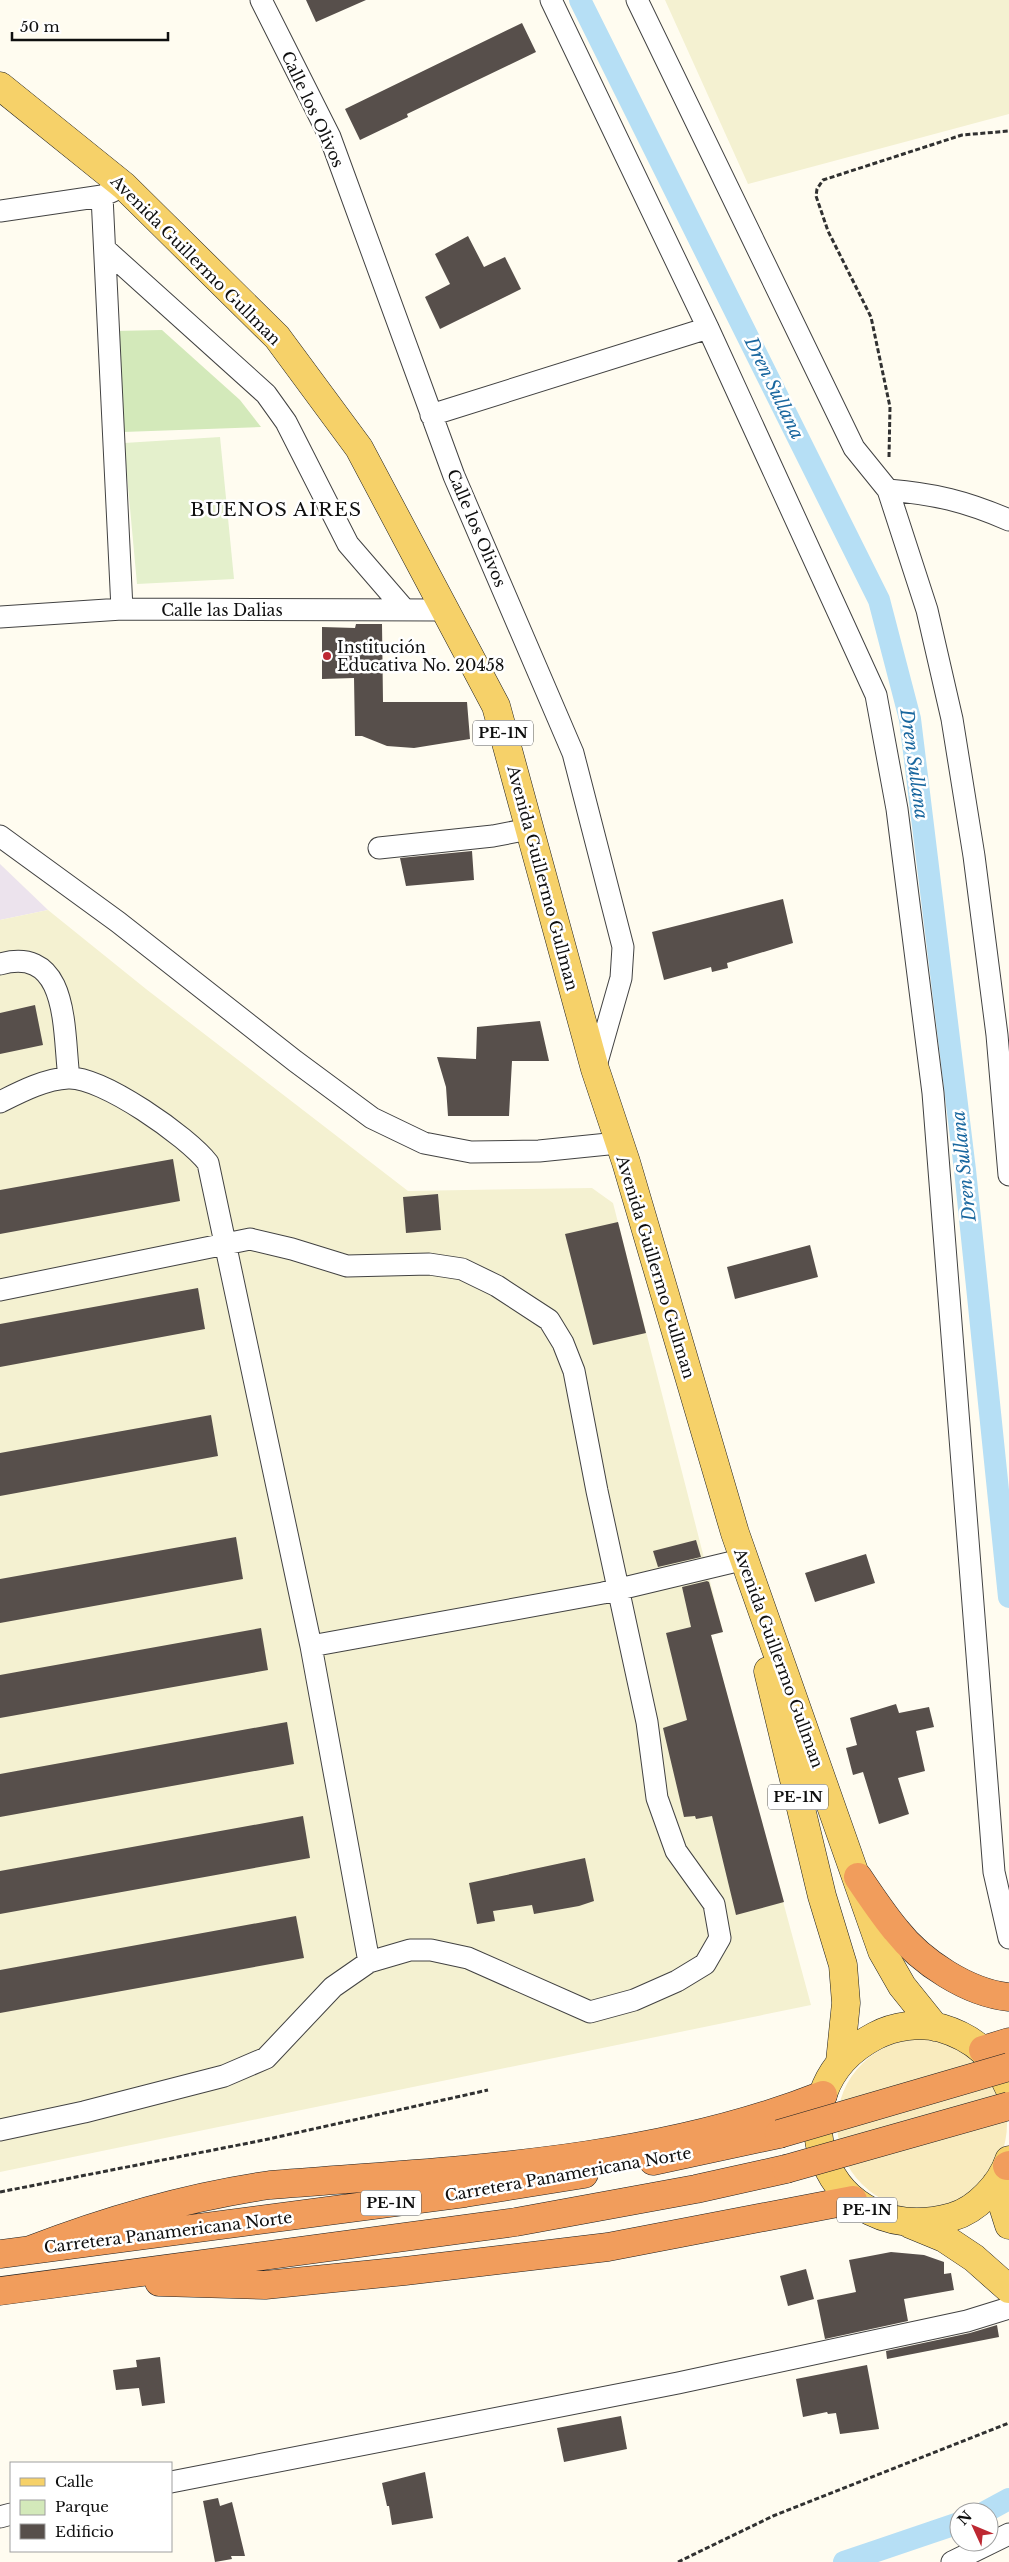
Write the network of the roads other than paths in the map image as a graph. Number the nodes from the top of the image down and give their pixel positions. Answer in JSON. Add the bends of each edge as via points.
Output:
{"nodes":[{"id":1,"x":261,"y":0,"type":"edge"},
{"id":2,"x":551,"y":0,"type":"edge"},
{"id":3,"x":637,"y":0,"type":"edge"},
{"id":4,"x":0,"y":86,"type":"edge"},
{"id":5,"x":113,"y":191,"type":"junction"},
{"id":6,"x":0,"y":211,"type":"edge"},
{"id":7,"x":105,"y":249,"type":"junction"},
{"id":8,"x":708,"y":328,"type":"junction"},
{"id":9,"x":431,"y":416,"type":"junction"},
{"id":10,"x":888,"y":490,"type":"junction"},
{"id":11,"x":1009,"y":520,"type":"edge"},
{"id":12,"x":122,"y":609,"type":"junction"},
{"id":13,"x":405,"y":610,"type":"junction"},
{"id":14,"x":445,"y":610,"type":"junction"},
{"id":15,"x":0,"y":617,"type":"edge"},
{"id":16,"x":529,"y":829,"type":"junction"},
{"id":17,"x":0,"y":836,"type":"edge"},
{"id":18,"x":379,"y":848,"type":"dead end"},
{"id":19,"x":0,"y":964,"type":"edge"},
{"id":20,"x":1003,"y":1034,"type":"edge"},
{"id":21,"x":595,"y":1069,"type":"junction"},
{"id":22,"x":68,"y":1078,"type":"junction"},
{"id":23,"x":0,"y":1102,"type":"edge"},
{"id":24,"x":618,"y":1143,"type":"junction"},
{"id":25,"x":1009,"y":1175,"type":"edge"},
{"id":26,"x":225,"y":1244,"type":"junction"},
{"id":27,"x":0,"y":1290,"type":"edge"},
{"id":28,"x":735,"y":1533,"type":"junction"},
{"id":29,"x":741,"y":1560,"type":"junction"},
{"id":30,"x":620,"y":1589,"type":"junction"},
{"id":31,"x":311,"y":1646,"type":"junction"},
{"id":32,"x":858,"y":1877,"type":"junction"},
{"id":33,"x":1009,"y":1938,"type":"edge"},
{"id":34,"x":369,"y":1962,"type":"junction"},
{"id":35,"x":1009,"y":1997,"type":"edge"},
{"id":36,"x":936,"y":2027,"type":"junction"},
{"id":37,"x":1009,"y":2042,"type":"edge"},
{"id":38,"x":983,"y":2050,"type":"junction"},
{"id":39,"x":840,"y":2062,"type":"junction"},
{"id":40,"x":1009,"y":2067,"type":"edge"},
{"id":41,"x":1009,"y":2088,"type":"edge"},
{"id":42,"x":823,"y":2095,"type":"junction"},
{"id":43,"x":1009,"y":2106,"type":"edge"},
{"id":44,"x":0,"y":2130,"type":"edge"},
{"id":45,"x":1005,"y":2169,"type":"edge"},
{"id":46,"x":853,"y":2200,"type":"junction"},
{"id":47,"x":906,"y":2223,"type":"junction"},
{"id":48,"x":1009,"y":2225,"type":"edge"},
{"id":49,"x":30,"y":2250,"type":"junction"},
{"id":50,"x":0,"y":2254,"type":"edge"},
{"id":51,"x":80,"y":2280,"type":"junction"},
{"id":52,"x":1009,"y":2289,"type":"edge"},
{"id":53,"x":0,"y":2291,"type":"edge"},
{"id":54,"x":1009,"y":2308,"type":"edge"},
{"id":55,"x":172,"y":2482,"type":"edge"},
{"id":56,"x":1009,"y":2534,"type":"edge"},
{"id":57,"x":952,"y":2562,"type":"edge"}],
"edges":[{"from":1,"to":9,"type":"street","name":"Calle los Olivos","via":[[330,137]]},
{"from":2,"to":8,"type":"street"},
{"from":3,"to":10,"type":"street","via":[[854,448]]},
{"from":4,"to":5,"type":"main road","name":"Avenida Guillermo Gullman","number":"PE-1N"},
{"from":5,"to":6,"type":"street"},
{"from":5,"to":7,"type":"street"},
{"from":5,"to":14,"type":"main road","name":"Avenida Guillermo Gullman","number":"PE-1N","via":[[276,337],[359,448]]},
{"from":7,"to":12,"type":"street"},
{"from":7,"to":13,"type":"street","via":[[266,394],[286,422],[348,544]]},
{"from":8,"to":9,"type":"street"},
{"from":8,"to":33,"type":"street","via":[[876,694],[882,723],[897,808],[933,1093],[994,1872]]},
{"from":9,"to":21,"type":"street","name":"Calle los Olivos","via":[[573,753],[623,948],[621,978]]},
{"from":10,"to":11,"type":"street","via":[[922,492],[969,503]]},
{"from":10,"to":20,"type":"street","via":[[928,610],[952,719]]},
{"from":12,"to":13,"type":"street","name":"Calle las Dalias"},
{"from":12,"to":15,"type":"street","name":"Calle las Dalias"},
{"from":13,"to":14,"type":"street","name":"Calle las Dalias"},
{"from":14,"to":16,"type":"main road","name":"Avenida Guillermo Gullman","number":"PE-1N","via":[[496,706]]},
{"from":16,"to":18,"type":"street"},
{"from":16,"to":21,"type":"main road","name":"Avenida Guillermo Gullman","number":"PE-1N"},
{"from":17,"to":24,"type":"street","via":[[118,922],[372,1118],[424,1144],[470,1152],[539,1151]]},
{"from":19,"to":22,"type":"street","via":[[34,963],[48,973],[59,993]]},
{"from":20,"to":25,"type":"street"},
{"from":21,"to":24,"type":"main road","name":"Avenida Guillermo Gullman","number":"PE-1N"},
{"from":22,"to":23,"type":"street","via":[[41,1084]]},
{"from":22,"to":26,"type":"street","via":[[91,1082],[123,1099],[187,1140],[200,1153],[208,1164]]},
{"from":24,"to":28,"type":"main road","name":"Avenida Guillermo Gullman","number":"PE-1N"},
{"from":26,"to":27,"type":"street"},
{"from":26,"to":30,"type":"street","via":[[250,1239],[347,1266],[429,1264],[462,1269],[497,1286],[549,1320],[574,1371],[596,1491]]},
{"from":26,"to":31,"type":"street"},
{"from":28,"to":29,"type":"main road","name":"Avenida Guillermo Gullman","number":"PE-1N"},
{"from":28,"to":32,"type":"main road","name":"Avenida Guillermo Gullman","number":"PE-1N"},
{"from":29,"to":30,"type":"street"},
{"from":29,"to":39,"type":"main road","name":"Avenida Guillermo Gullman","number":"PE-1N","via":[[822,1896],[843,1965],[846,2003]]},
{"from":30,"to":31,"type":"street"},
{"from":30,"to":34,"type":"street","via":[[647,1722],[657,1798],[676,1851],[714,1904],[720,1938],[705,1964],[678,1981],[634,2000],[590,2012],[468,1958],[431,1950],[410,1950]]},
{"from":31,"to":34,"type":"street"},
{"from":32,"to":35,"type":"highway","via":[[897,1932],[932,1964],[962,1983]]},
{"from":32,"to":36,"type":"main road","name":"Avenida Guillermo Gullman","number":"PE-1N","via":[[882,1951],[902,1986]]},
{"from":34,"to":44,"type":"street","via":[[333,1987],[266,2058],[224,2076]]},
{"from":36,"to":38,"type":"main road","number":"PE-1N","via":[[969,2040]]},
{"from":36,"to":39,"type":"main road","number":"PE-1N","via":[[909,2026],[883,2032],[860,2044]]},
{"from":37,"to":38,"type":"highway"},
{"from":38,"to":41,"type":"main road","number":"PE-1N","via":[[995,2063]]},
{"from":39,"to":42,"type":"main road","number":"PE-1N"},
{"from":40,"to":49,"type":"highway","name":"Carretera Panamericana Norte","number":"PE-1N","bridge":true,"via":[[779,2134],[649,2162],[557,2179]]},
{"from":42,"to":46,"type":"main road","number":"PE-1N","via":[[818,2118],[819,2141],[833,2177]]},
{"from":42,"to":49,"type":"highway","via":[[777,2112],[707,2130],[562,2160],[227,2191],[114,2219]]},
{"from":43,"to":51,"type":"highway","number":"PE-1N","bridge":true,"via":[[786,2169],[651,2198],[516,2222]]},
{"from":45,"to":47,"type":"main road","number":"PE-1N","via":[[978,2202],[956,2215],[932,2222]]},
{"from":45,"to":48,"type":"main road"},
{"from":46,"to":47,"type":"main road","number":"PE-1N","via":[[887,2219]]},
{"from":46,"to":51,"type":"highway","via":[[608,2247],[396,2272],[265,2285]]},
{"from":47,"to":52,"type":"main road","via":[[944,2238],[974,2258]]},
{"from":49,"to":50,"type":"highway","name":"Carretera Panamericana Norte","number":"PE-1N"},
{"from":51,"to":53,"type":"highway","number":"PE-1N"},
{"from":54,"to":55,"type":"street","via":[[967,2321],[687,2381]]},
{"from":56,"to":57,"type":"street"}]}
